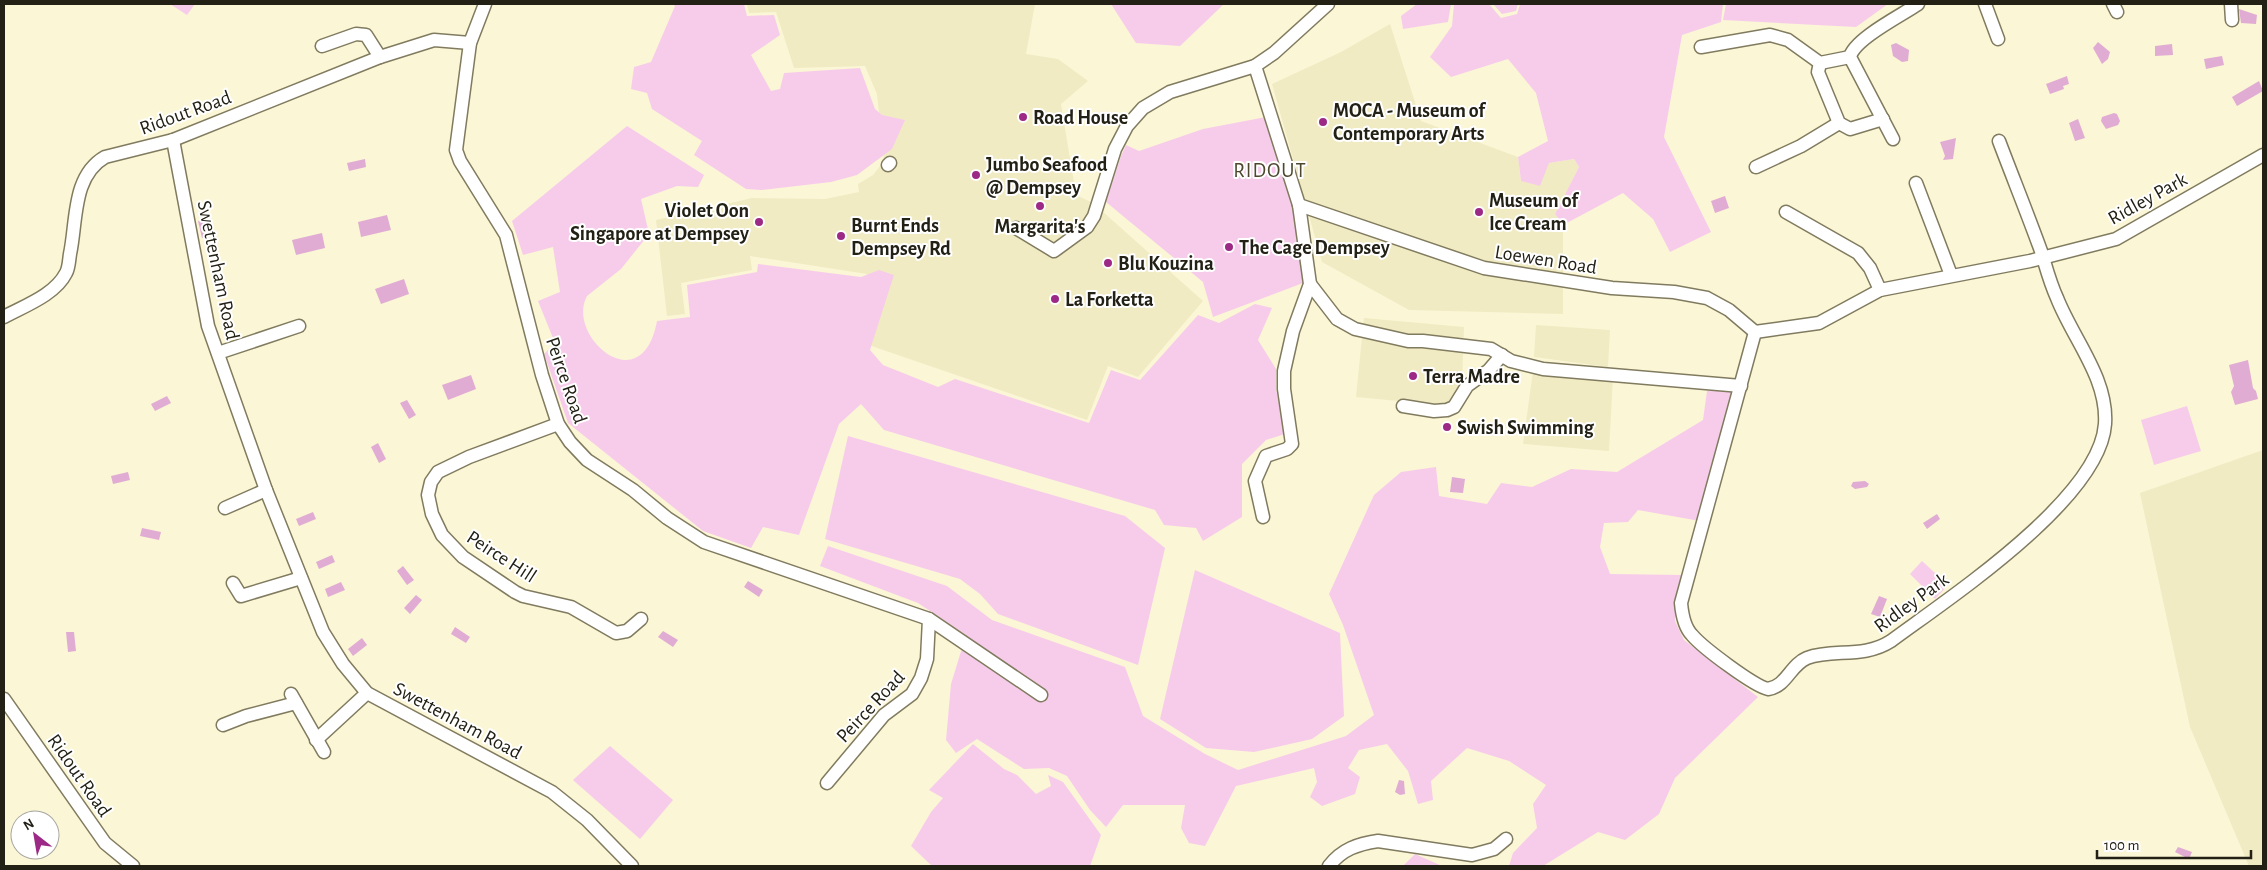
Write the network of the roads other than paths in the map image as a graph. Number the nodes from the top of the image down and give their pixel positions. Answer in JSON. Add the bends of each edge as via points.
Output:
{"nodes":[{"id":1,"x":485,"y":4,"type":"edge"},
{"id":2,"x":1328,"y":4,"type":"edge"},
{"id":3,"x":1918,"y":4,"type":"edge"},
{"id":4,"x":1985,"y":4,"type":"edge"},
{"id":5,"x":2230,"y":4,"type":"edge"},
{"id":6,"x":2232,"y":20,"type":"dead end"},
{"id":7,"x":1998,"y":39,"type":"dead end"},
{"id":8,"x":470,"y":43,"type":"junction"},
{"id":9,"x":322,"y":46,"type":"dead end"},
{"id":10,"x":1701,"y":47,"type":"dead end"},
{"id":11,"x":380,"y":57,"type":"junction"},
{"id":12,"x":1850,"y":57,"type":"junction"},
{"id":13,"x":1820,"y":63,"type":"junction"},
{"id":14,"x":1255,"y":66,"type":"junction"},
{"id":15,"x":1883,"y":119,"type":"junction"},
{"id":16,"x":1839,"y":123,"type":"junction"},
{"id":17,"x":1893,"y":139,"type":"dead end"},
{"id":18,"x":173,"y":140,"type":"junction"},
{"id":19,"x":1999,"y":142,"type":"dead end"},
{"id":20,"x":2263,"y":155,"type":"edge"},
{"id":21,"x":1756,"y":167,"type":"dead end"},
{"id":22,"x":1916,"y":183,"type":"dead end"},
{"id":23,"x":1299,"y":205,"type":"junction"},
{"id":24,"x":1786,"y":212,"type":"dead end"},
{"id":25,"x":1016,"y":228,"type":"dead end"},
{"id":26,"x":2043,"y":257,"type":"junction"},
{"id":27,"x":1951,"y":275,"type":"junction"},
{"id":28,"x":1310,"y":284,"type":"junction"},
{"id":29,"x":1880,"y":290,"type":"junction"},
{"id":30,"x":4,"y":316,"type":"edge"},
{"id":31,"x":299,"y":326,"type":"dead end"},
{"id":32,"x":1756,"y":332,"type":"junction"},
{"id":33,"x":218,"y":354,"type":"junction"},
{"id":34,"x":1502,"y":355,"type":"junction"},
{"id":35,"x":1741,"y":386,"type":"junction"},
{"id":36,"x":1404,"y":406,"type":"dead end"},
{"id":37,"x":558,"y":424,"type":"junction"},
{"id":38,"x":266,"y":490,"type":"junction"},
{"id":39,"x":225,"y":508,"type":"dead end"},
{"id":40,"x":1262,"y":517,"type":"dead end"},
{"id":41,"x":301,"y":578,"type":"junction"},
{"id":42,"x":233,"y":583,"type":"dead end"},
{"id":43,"x":641,"y":619,"type":"dead end"},
{"id":44,"x":929,"y":619,"type":"junction"},
{"id":45,"x":367,"y":693,"type":"junction"},
{"id":46,"x":1041,"y":695,"type":"dead end"},
{"id":47,"x":4,"y":699,"type":"edge"},
{"id":48,"x":223,"y":725,"type":"dead end"},
{"id":49,"x":316,"y":740,"type":"junction"},
{"id":50,"x":324,"y":752,"type":"dead end"},
{"id":51,"x":827,"y":782,"type":"dead end"},
{"id":52,"x":1506,"y":839,"type":"dead end"},
{"id":53,"x":133,"y":866,"type":"edge"},
{"id":54,"x":632,"y":866,"type":"edge"},
{"id":55,"x":1329,"y":866,"type":"edge"}],
"edges":[{"from":1,"to":8,"type":"street","name":"Peirce Road"},
{"from":2,"to":14,"type":"street"},
{"from":3,"to":12,"type":"street","via":[[1860,42]]},
{"from":4,"to":7,"type":"street"},
{"from":5,"to":6,"type":"street"},
{"from":8,"to":11,"type":"street","name":"Ridout Road","via":[[434,40]]},
{"from":8,"to":37,"type":"street","name":"Peirce Road","via":[[456,150],[506,235]]},
{"from":9,"to":11,"type":"street","via":[[356,34],[366,36]]},
{"from":10,"to":13,"type":"street","via":[[1770,35],[1788,40]]},
{"from":11,"to":18,"type":"street","name":"Ridout Road"},
{"from":12,"to":13,"type":"street"},
{"from":12,"to":15,"type":"street"},
{"from":13,"to":16,"type":"street","via":[[1818,72]]},
{"from":14,"to":23,"type":"street"},
{"from":14,"to":25,"type":"street","via":[[1170,92],[1143,108],[1127,126],[1115,149],[1094,216],[1087,227],[1054,251]]},
{"from":15,"to":16,"type":"street","via":[[1850,129]]},
{"from":15,"to":17,"type":"street"},
{"from":16,"to":21,"type":"street","via":[[1801,146]]},
{"from":18,"to":30,"type":"street","name":"Ridout Road","via":[[96,163],[82,185],[66,273],[34,302]]},
{"from":18,"to":33,"type":"street","name":"Swettenham Road","via":[[208,326]]},
{"from":19,"to":26,"type":"street","name":"Ridley Park"},
{"from":20,"to":26,"type":"street","name":"Ridley Park","via":[[2116,239]]},
{"from":22,"to":27,"type":"street"},
{"from":23,"to":28,"type":"street"},
{"from":23,"to":32,"type":"street","name":"Loewen Road","via":[[1484,268],[1602,287],[1674,292],[1707,298],[1730,310]]},
{"from":24,"to":29,"type":"street","via":[[1858,253],[1870,268]]},
{"from":26,"to":27,"type":"street","name":"Ridley Park"},
{"from":26,"to":35,"type":"street","name":"Ridley Park","via":[[2057,299],[2092,368],[2102,398],[2105,426],[2091,466],[2060,505],[2016,546],[1891,641],[1878,649],[1809,657],[1799,662],[1782,683],[1768,689],[1754,684],[1691,635],[1681,603]]},
{"from":27,"to":29,"type":"street","name":"Ridley Park"},
{"from":28,"to":34,"type":"street","via":[[1337,319],[1355,329],[1408,341],[1491,349]]},
{"from":28,"to":40,"type":"street","via":[[1293,331],[1284,371],[1292,444],[1266,456],[1255,481]]},
{"from":29,"to":32,"type":"street","name":"Ridley Park","via":[[1819,323]]},
{"from":31,"to":33,"type":"street"},
{"from":32,"to":35,"type":"street","name":"Ridley Park"},
{"from":33,"to":38,"type":"street","name":"Swettenham Road"},
{"from":34,"to":35,"type":"street","via":[[1511,361],[1543,369]]},
{"from":34,"to":36,"type":"street","via":[[1489,370],[1467,386],[1454,407],[1434,410]]},
{"from":37,"to":43,"type":"street","name":"Peirce Hill","via":[[438,472],[428,495],[432,514],[442,535],[463,557],[523,596],[571,607],[616,633],[627,630]]},
{"from":37,"to":44,"type":"street","name":"Peirce Road","via":[[587,460],[704,542]]},
{"from":38,"to":39,"type":"street"},
{"from":38,"to":41,"type":"street","name":"Swettenham Road"},
{"from":41,"to":42,"type":"street","via":[[241,596]]},
{"from":41,"to":45,"type":"street","name":"Swettenham Road","via":[[323,632]]},
{"from":44,"to":46,"type":"street","name":"Peirce Road"},
{"from":44,"to":51,"type":"street","name":"Peirce Road","via":[[927,660],[912,694],[884,715]]},
{"from":45,"to":49,"type":"street"},
{"from":45,"to":54,"type":"street","name":"Swettenham Road","via":[[552,792],[587,820]]},
{"from":47,"to":53,"type":"street","name":"Ridout Road","via":[[104,843]]},
{"from":48,"to":49,"type":"street","via":[[293,699]]},
{"from":49,"to":50,"type":"street"},
{"from":52,"to":55,"type":"street","via":[[1494,849],[1472,855],[1378,841],[1363,843],[1347,849]]}]}
